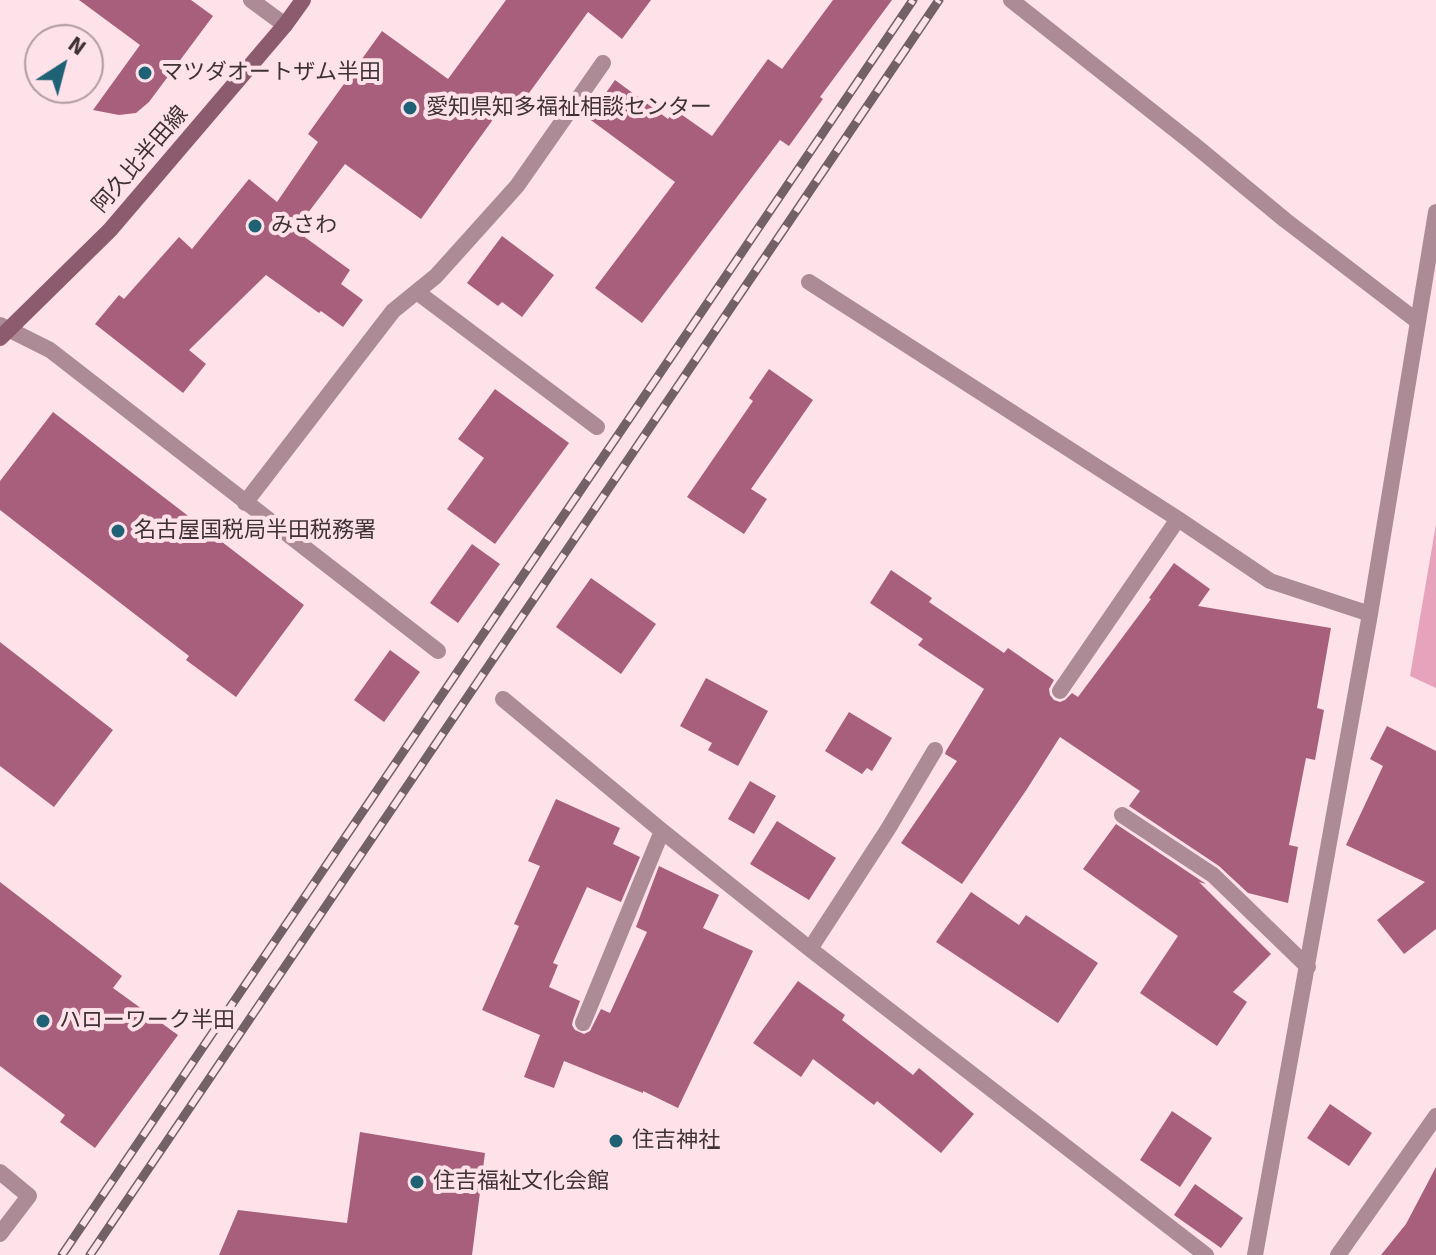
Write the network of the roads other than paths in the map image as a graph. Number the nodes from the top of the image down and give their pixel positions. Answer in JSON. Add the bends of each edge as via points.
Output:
{"nodes":[{"id":1,"x":251,"y":0,"type":"edge"},
{"id":2,"x":303,"y":0,"type":"edge"},
{"id":3,"x":1011,"y":0,"type":"edge"},
{"id":4,"x":285,"y":25,"type":"junction"},
{"id":5,"x":603,"y":63,"type":"dead end"},
{"id":6,"x":1436,"y":212,"type":"edge"},
{"id":7,"x":809,"y":282,"type":"dead end"},
{"id":8,"x":417,"y":292,"type":"junction"},
{"id":9,"x":1417,"y":321,"type":"junction"},
{"id":10,"x":3,"y":331,"type":"edge"},
{"id":11,"x":597,"y":427,"type":"dead end"},
{"id":12,"x":245,"y":503,"type":"junction"},
{"id":13,"x":1178,"y":519,"type":"junction"},
{"id":14,"x":1370,"y":614,"type":"junction"},
{"id":15,"x":438,"y":651,"type":"dead end"},
{"id":16,"x":1060,"y":691,"type":"dead end"},
{"id":17,"x":503,"y":699,"type":"dead end"},
{"id":18,"x":935,"y":750,"type":"dead end"},
{"id":19,"x":1122,"y":815,"type":"dead end"},
{"id":20,"x":662,"y":831,"type":"junction"},
{"id":21,"x":810,"y":949,"type":"junction"},
{"id":22,"x":1308,"y":967,"type":"junction"},
{"id":23,"x":583,"y":1023,"type":"dead end"},
{"id":24,"x":1436,"y":1116,"type":"edge"},
{"id":25,"x":0,"y":1172,"type":"edge"},
{"id":26,"x":0,"y":1234,"type":"edge"},
{"id":27,"x":1206,"y":1255,"type":"edge"},
{"id":28,"x":1255,"y":1255,"type":"edge"},
{"id":29,"x":1338,"y":1255,"type":"edge"}],
"edges":[{"from":1,"to":4,"type":"street"},
{"from":2,"to":4,"type":"main road","name":"阿久比半田線"},
{"from":3,"to":9,"type":"street"},
{"from":4,"to":10,"type":"main road","name":"阿久比半田線","via":[[110,230]]},
{"from":5,"to":8,"type":"street","via":[[517,186]]},
{"from":6,"to":9,"type":"street"},
{"from":7,"to":13,"type":"street"},
{"from":8,"to":11,"type":"street"},
{"from":8,"to":12,"type":"street","via":[[393,311]]},
{"from":9,"to":14,"type":"street"},
{"from":10,"to":12,"type":"street","via":[[50,350]]},
{"from":12,"to":15,"type":"street"},
{"from":13,"to":14,"type":"street","via":[[1270,581]]},
{"from":13,"to":16,"type":"street"},
{"from":14,"to":22,"type":"street"},
{"from":17,"to":20,"type":"street"},
{"from":18,"to":21,"type":"street"},
{"from":19,"to":22,"type":"street","via":[[1213,875]]},
{"from":20,"to":21,"type":"street"},
{"from":20,"to":23,"type":"street"},
{"from":21,"to":27,"type":"street"},
{"from":22,"to":28,"type":"street"},
{"from":24,"to":29,"type":"street"},
{"from":25,"to":26,"type":"street","via":[[29,1196]]}]}
